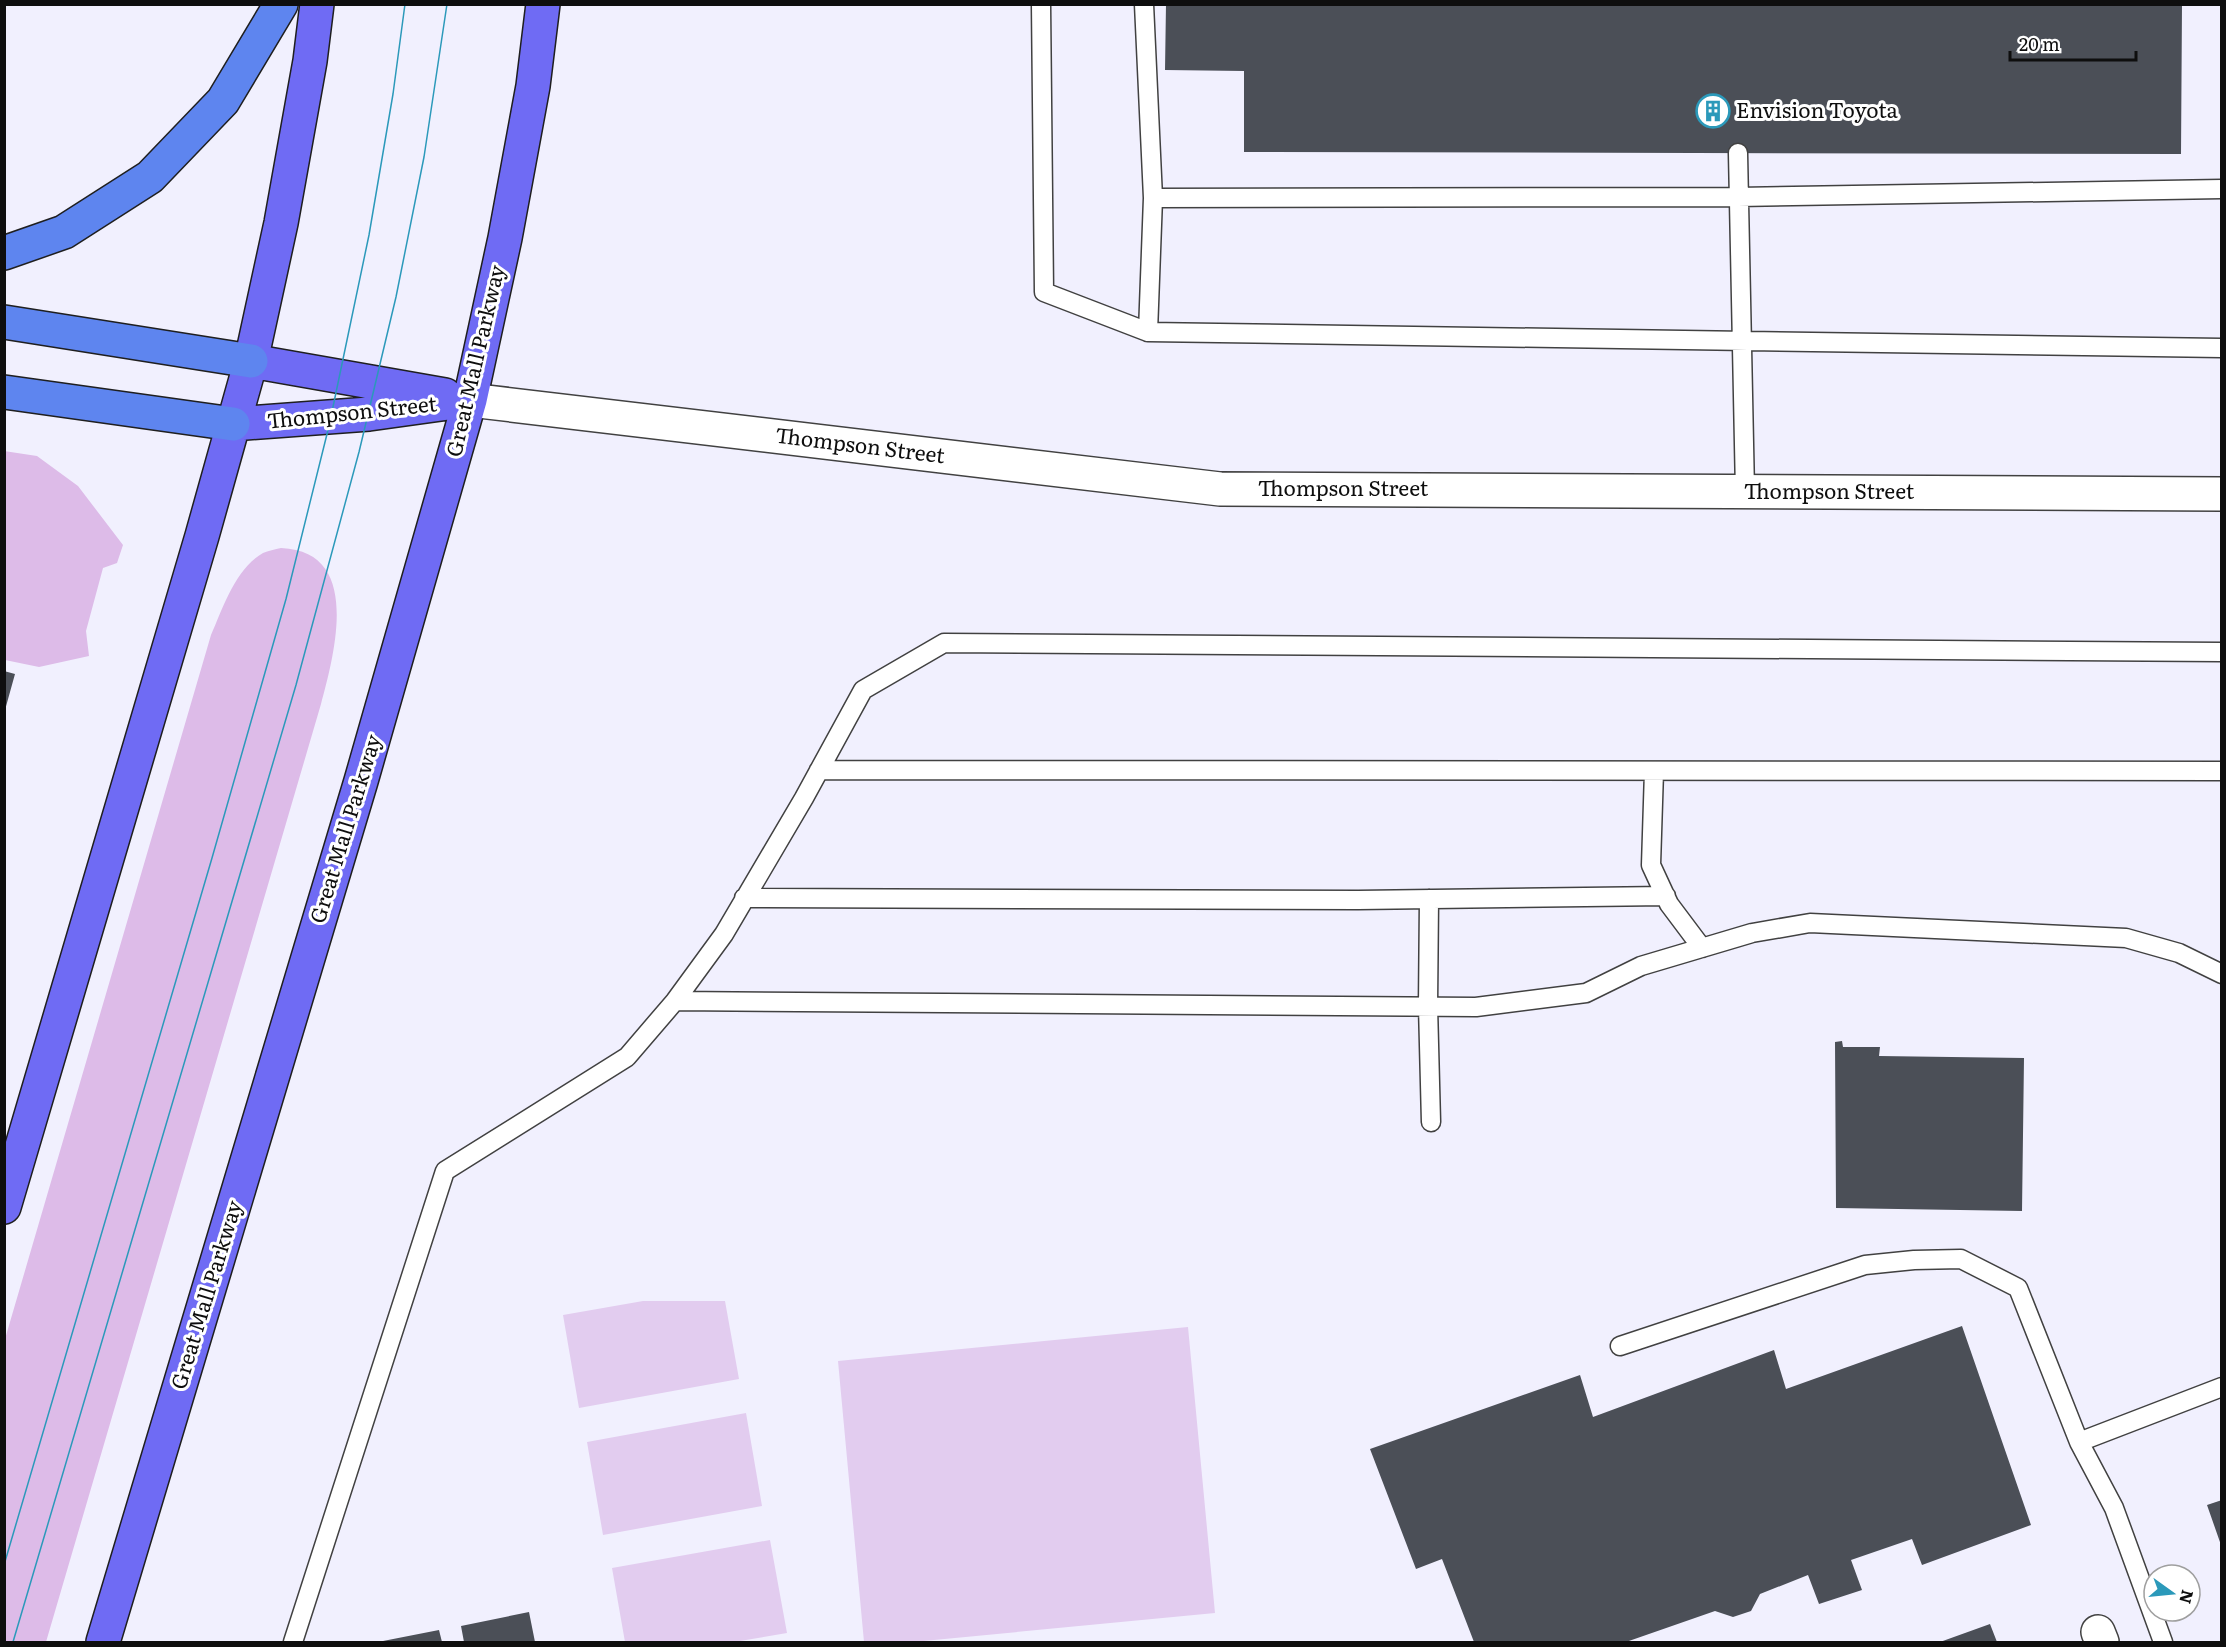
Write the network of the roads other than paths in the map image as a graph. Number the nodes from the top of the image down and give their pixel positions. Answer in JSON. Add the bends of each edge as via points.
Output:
{"nodes":[{"id":1,"x":281,"y":4,"type":"edge"},
{"id":2,"x":318,"y":4,"type":"edge"},
{"id":3,"x":543,"y":4,"type":"edge"},
{"id":4,"x":1041,"y":4,"type":"edge"},
{"id":5,"x":1144,"y":4,"type":"edge"},
{"id":6,"x":1738,"y":153,"type":"dead end"},
{"id":7,"x":2222,"y":189,"type":"edge"},
{"id":8,"x":1737,"y":197,"type":"junction"},
{"id":9,"x":1153,"y":198,"type":"junction"},
{"id":10,"x":4,"y":253,"type":"edge"},
{"id":11,"x":4,"y":322,"type":"edge"},
{"id":12,"x":1148,"y":332,"type":"junction"},
{"id":13,"x":1741,"y":340,"type":"junction"},
{"id":14,"x":2222,"y":348,"type":"edge"},
{"id":15,"x":251,"y":361,"type":"junction"},
{"id":16,"x":4,"y":392,"type":"edge"},
{"id":17,"x":470,"y":400,"type":"junction"},
{"id":18,"x":233,"y":424,"type":"junction"},
{"id":19,"x":1745,"y":492,"type":"junction"},
{"id":20,"x":2222,"y":494,"type":"edge"},
{"id":21,"x":2222,"y":652,"type":"edge"},
{"id":22,"x":819,"y":770,"type":"junction"},
{"id":23,"x":1654,"y":771,"type":"junction"},
{"id":24,"x":2222,"y":771,"type":"edge"},
{"id":25,"x":1665,"y":896,"type":"junction"},
{"id":26,"x":744,"y":898,"type":"junction"},
{"id":27,"x":1429,"y":899,"type":"junction"},
{"id":28,"x":1702,"y":948,"type":"junction"},
{"id":29,"x":2222,"y":974,"type":"edge"},
{"id":30,"x":675,"y":1001,"type":"junction"},
{"id":31,"x":1428,"y":1006,"type":"junction"},
{"id":32,"x":1431,"y":1122,"type":"dead end"},
{"id":33,"x":4,"y":1207,"type":"edge"},
{"id":34,"x":1620,"y":1346,"type":"dead end"},
{"id":35,"x":2222,"y":1387,"type":"edge"},
{"id":36,"x":2079,"y":1442,"type":"junction"},
{"id":37,"x":103,"y":1642,"type":"edge"},
{"id":38,"x":293,"y":1642,"type":"edge"},
{"id":39,"x":2163,"y":1642,"type":"edge"}],
"edges":[{"from":1,"to":10,"type":"highway","via":[[223,101],[150,177],[64,232]]},
{"from":2,"to":15,"type":"main road","via":[[281,223]]},
{"from":3,"to":17,"type":"main road","name":"Great Mall Parkway","via":[[533,86]]},
{"from":4,"to":12,"type":"lane","via":[[1044,292]]},
{"from":5,"to":9,"type":"lane"},
{"from":6,"to":8,"type":"lane"},
{"from":7,"to":8,"type":"lane"},
{"from":8,"to":9,"type":"lane"},
{"from":8,"to":13,"type":"lane"},
{"from":9,"to":12,"type":"lane"},
{"from":11,"to":15,"type":"highway"},
{"from":12,"to":13,"type":"lane"},
{"from":13,"to":14,"type":"lane"},
{"from":13,"to":19,"type":"lane"},
{"from":15,"to":17,"type":"main road","name":"Thompson Street"},
{"from":15,"to":18,"type":"main road"},
{"from":16,"to":18,"type":"highway"},
{"from":17,"to":18,"type":"main road","name":"Thompson Street","via":[[369,414]]},
{"from":17,"to":19,"type":"street","name":"Thompson Street","via":[[1220,489]]},
{"from":17,"to":37,"type":"main road","name":"Great Mall Parkway","via":[[361,781]]},
{"from":18,"to":33,"type":"main road"},
{"from":19,"to":20,"type":"street","name":"Thompson Street"},
{"from":21,"to":22,"type":"lane","via":[[944,643],[863,690]]},
{"from":22,"to":23,"type":"lane"},
{"from":22,"to":26,"type":"lane"},
{"from":23,"to":24,"type":"lane"},
{"from":23,"to":25,"type":"lane","via":[[1650,866]]},
{"from":25,"to":27,"type":"lane"},
{"from":25,"to":28,"type":"lane"},
{"from":26,"to":27,"type":"lane"},
{"from":26,"to":30,"type":"lane","via":[[724,934]]},
{"from":27,"to":31,"type":"lane"},
{"from":28,"to":29,"type":"lane","via":[[1752,933],[1810,923],[2114,937],[2179,953]]},
{"from":28,"to":31,"type":"lane","via":[[1641,966],[1586,993],[1476,1006]]},
{"from":30,"to":31,"type":"lane"},
{"from":30,"to":38,"type":"lane","via":[[627,1057],[445,1171]]},
{"from":31,"to":32,"type":"lane"},
{"from":34,"to":36,"type":"lane","via":[[1865,1265],[1961,1259],[2018,1288]]},
{"from":35,"to":36,"type":"lane"},
{"from":36,"to":39,"type":"lane","via":[[2114,1508]]}]}
